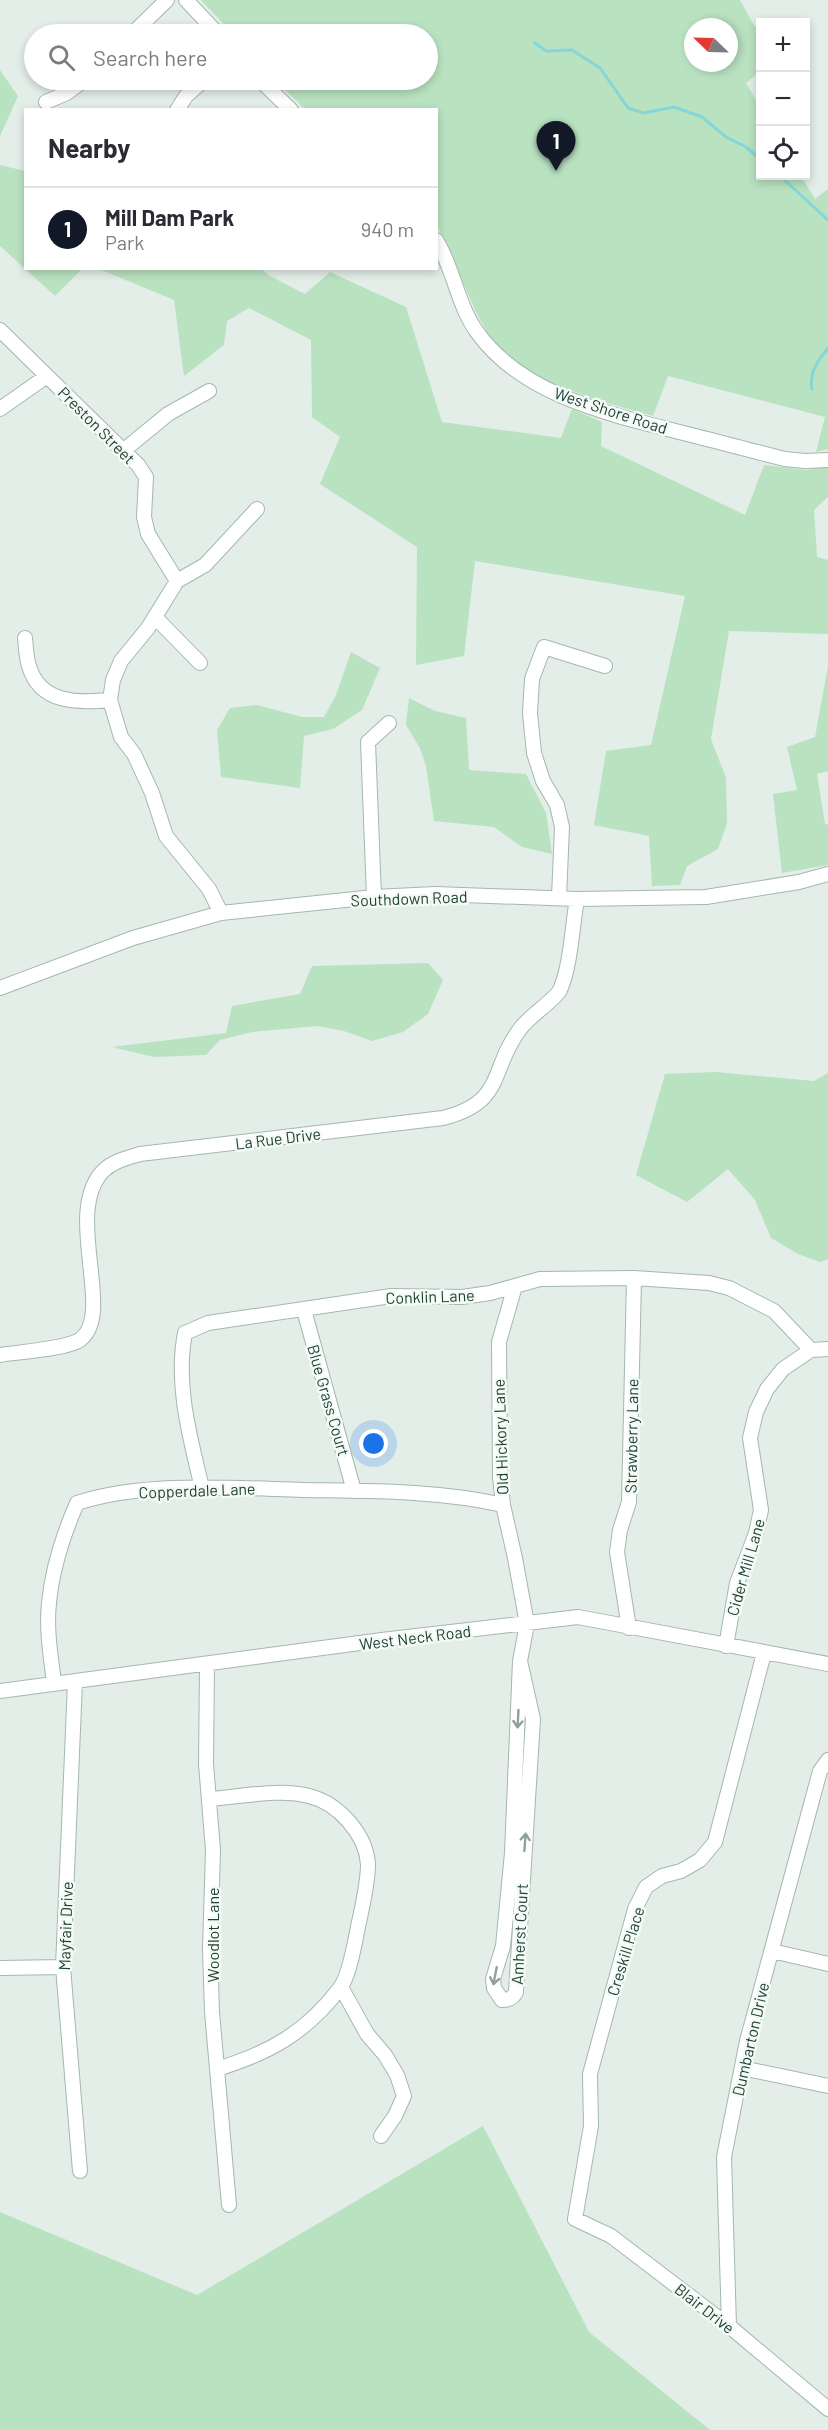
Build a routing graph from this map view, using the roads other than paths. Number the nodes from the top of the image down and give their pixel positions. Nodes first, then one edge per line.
1 (167, 0) edge
2 (186, 0) edge
3 (142, 24) edge
4 (209, 24) edge
5 (71, 90) edge
6 (193, 90) edge
7 (270, 90) edge
8 (46, 102) dead end
9 (178, 108) edge
10 (289, 108) edge
11 (438, 244) edge
12 (0, 330) edge
13 (47, 376) junction
14 (209, 391) dead end
15 (0, 409) edge
16 (123, 451) junction
17 (828, 460) edge
18 (256, 509) dead end
19 (177, 581) junction
20 (155, 617) junction
21 (25, 638) dead end
22 (200, 663) dead end
23 (605, 666) dead end
24 (110, 700) junction
25 (389, 723) dead end
26 (828, 874) edge
27 (374, 897) junction
28 (560, 897) junction
29 (576, 899) junction
30 (221, 913) junction
31 (0, 988) edge
32 (634, 1278) junction
33 (515, 1286) junction
34 (304, 1310) junction
35 (828, 1349) edge
36 (811, 1350) junction
37 (0, 1355) edge
38 (202, 1488) junction
39 (354, 1491) junction
40 (502, 1505) junction
41 (527, 1624) junction
42 (629, 1628) junction
43 (726, 1646) junction
44 (764, 1653) junction
45 (520, 1661) junction
46 (828, 1664) edge
47 (207, 1665) junction
48 (75, 1682) junction
49 (54, 1683) junction
50 (0, 1691) edge
51 (828, 1760) edge
52 (209, 1799) junction
53 (772, 1951) junction
54 (828, 1964) edge
55 (63, 1966) junction
56 (0, 1968) edge
57 (341, 1987) junction
58 (742, 2068) junction
59 (217, 2069) junction
60 (828, 2086) edge
61 (381, 2136) dead end
62 (80, 2171) dead end
63 (229, 2205) dead end
64 (575, 2219) joint
65 (729, 2326) junction
66 (828, 2409) edge

1 - 3 street
2 - 4 street
5 - 8 street
6 - 9 street
7 - 10 street
11 - 17 street, West Shore Road
12 - 13 street, Preston Street
13 - 15 street
13 - 16 street, Preston Street
14 - 16 street
16 - 19 street, Preston Street
18 - 19 street
19 - 20 street
20 - 22 street
20 - 24 street
21 - 24 street
23 - 28 street
24 - 30 street
25 - 27 street
26 - 29 street, Southdown Road
27 - 28 street, Southdown Road
27 - 30 street, Southdown Road
28 - 29 street, Southdown Road
29 - 37 street, La Rue Drive
30 - 31 street, Southdown Road
32 - 33 street, Conklin Lane
32 - 36 street, Conklin Lane
32 - 42 street, Strawberry Lane
33 - 34 street, Conklin Lane
33 - 40 street, Old Hickory Lane
34 - 38 street, Conklin Lane
34 - 39 street, Blue Grass Court
35 - 36 street
36 - 43 street, Cider Mill Lane
38 - 39 street, Copperdale Lane
38 - 49 street, Copperdale Lane
39 - 40 street, Copperdale Lane
40 - 41 street, Old Hickory Lane
41 - 42 street, West Neck Road
41 - 45 street, Amherst Court
41 - 47 street, West Neck Road
42 - 43 street, West Neck Road
43 - 44 street, West Neck Road
44 - 46 street, West Neck Road
44 - 64 street, Creskill Place
45 -> 45 street, Amherst Court
47 - 48 street, West Neck Road
47 - 52 street, Woodlot Lane
48 - 49 street, West Neck Road
48 - 55 street, Mayfair Drive
49 - 50 street, West Neck Road
51 - 53 street, Dumbarton Drive
52 - 57 street
52 - 59 street, Woodlot Lane
53 - 54 street
53 - 58 street, Dumbarton Drive
55 - 56 street
55 - 62 street, Mayfair Drive
57 - 59 street
57 - 61 street
58 - 60 street
58 - 65 street, Dumbarton Drive
59 - 63 street, Woodlot Lane
64 - 65 street, Blair Drive
65 - 66 street, Blair Drive

